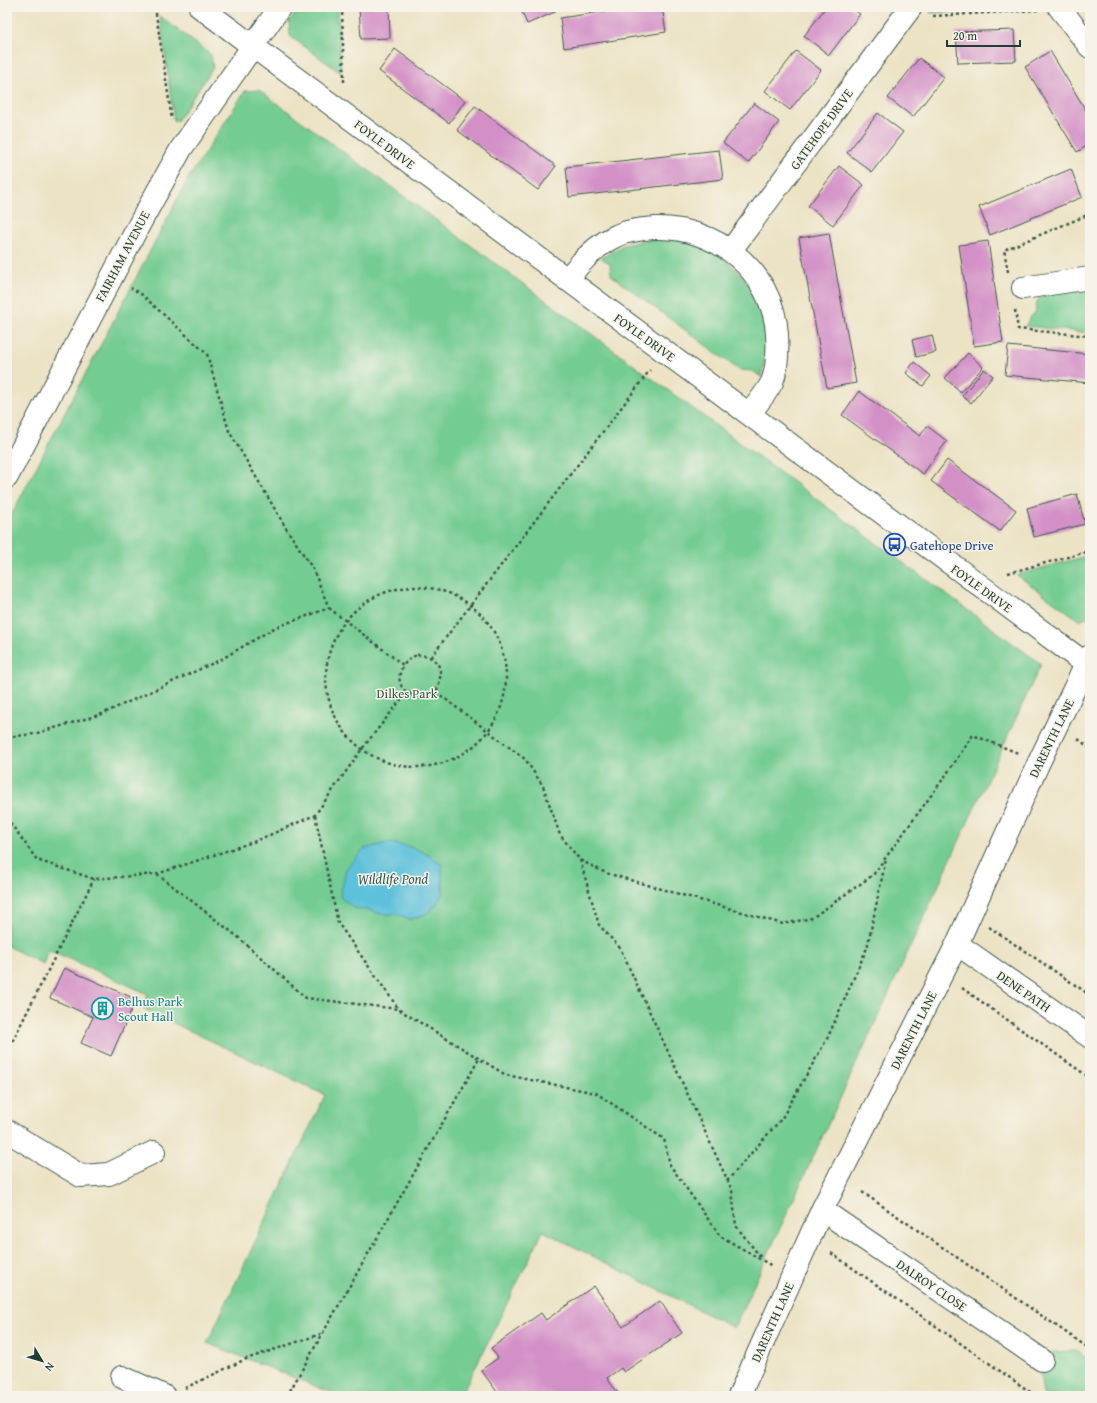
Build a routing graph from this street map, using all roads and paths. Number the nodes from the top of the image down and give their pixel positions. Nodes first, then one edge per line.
1 (155, 7) edge
2 (200, 7) edge
3 (280, 7) edge
4 (342, 7) edge
5 (911, 7) edge
6 (1052, 8) edge
7 (931, 16) dead end
8 (252, 45) junction
9 (1090, 47) edge
10 (344, 82) dead end
11 (173, 126) dead end
12 (731, 250) junction
13 (111, 278) junction
14 (1090, 278) edge
15 (567, 280) junction
16 (1023, 288) dead end
17 (665, 350) junction
18 (749, 414) junction
19 (7, 477) edge
20 (1090, 551) edge
21 (1008, 573) dead end
22 (471, 605) junction
23 (329, 608) junction
24 (346, 621) junction
25 (430, 657) junction
26 (1089, 662) edge
27 (402, 665) junction
28 (407, 692) junction
29 (436, 692) junction
30 (489, 731) junction
31 (7, 737) edge
32 (1078, 739) dead end
33 (1090, 748) edge
34 (362, 749) junction
35 (1039, 762) junction
36 (315, 815) junction
37 (7, 818) edge
38 (886, 857) junction
39 (580, 860) junction
40 (157, 874) junction
41 (94, 879) junction
42 (988, 926) dead end
43 (957, 944) junction
44 (962, 988) dead end
45 (1090, 995) edge
46 (398, 1009) junction
47 (1090, 1037) edge
48 (7, 1052) edge
49 (479, 1059) junction
50 (1090, 1078) edge
51 (7, 1131) edge
52 (154, 1152) dead end
53 (727, 1181) junction
54 (862, 1192) dead end
55 (822, 1210) junction
56 (831, 1254) dead end
57 (763, 1261) junction
58 (776, 1268) dead end
59 (322, 1334) junction
60 (1090, 1349) edge
61 (1042, 1360) dead end
62 (122, 1377) dead end
63 (162, 1393) edge
64 (287, 1396) edge
65 (739, 1396) edge
66 (1036, 1396) edge

1 - 11 path
2 - 8 street, FOYLE DRIVE
3 - 8 street, FAIRHAM AVENUE
4 - 10 path
5 - 12 street, GATEHOPE DRIVE
6 - 7 path
6 - 9 street
8 - 13 street, FAIRHAM AVENUE
8 - 15 street, FOYLE DRIVE
12 - 15 street
12 - 18 street
13 - 19 street, FAIRHAM AVENUE
13 - 23 path
14 - 16 street
15 - 17 street, FOYLE DRIVE
17 - 18 street, FOYLE DRIVE
17 - 22 path
18 - 26 street, FOYLE DRIVE
20 - 21 path
22 - 24 path
22 - 25 path
22 - 30 path
23 - 24 path
23 - 31 path
24 - 27 path
24 - 34 path
25 - 27 path
25 - 29 path
26 - 35 street, DARENTH LANE
27 - 28 path
28 - 29 path
28 - 34 path
29 - 30 path
30 - 34 path
30 - 39 path
32 - 33 path
34 - 36 path
35 - 38 path
35 - 43 street, DARENTH LANE
36 - 40 path
36 - 46 path
37 - 41 path
38 - 39 path
38 - 53 path
39 - 53 path
40 - 41 path
40 - 46 path
41 - 48 path
42 - 45 path
43 - 47 street, DENE PATH
43 - 55 street, DARENTH LANE
44 - 50 path
46 - 49 path
49 - 57 path
49 - 59 path
51 - 52 street
53 - 57 path
54 - 60 path
55 - 61 street, DALROY CLOSE
55 - 65 street, DARENTH LANE
56 - 66 path
57 - 58 path
59 - 63 path
59 - 64 path
62 - 63 street

